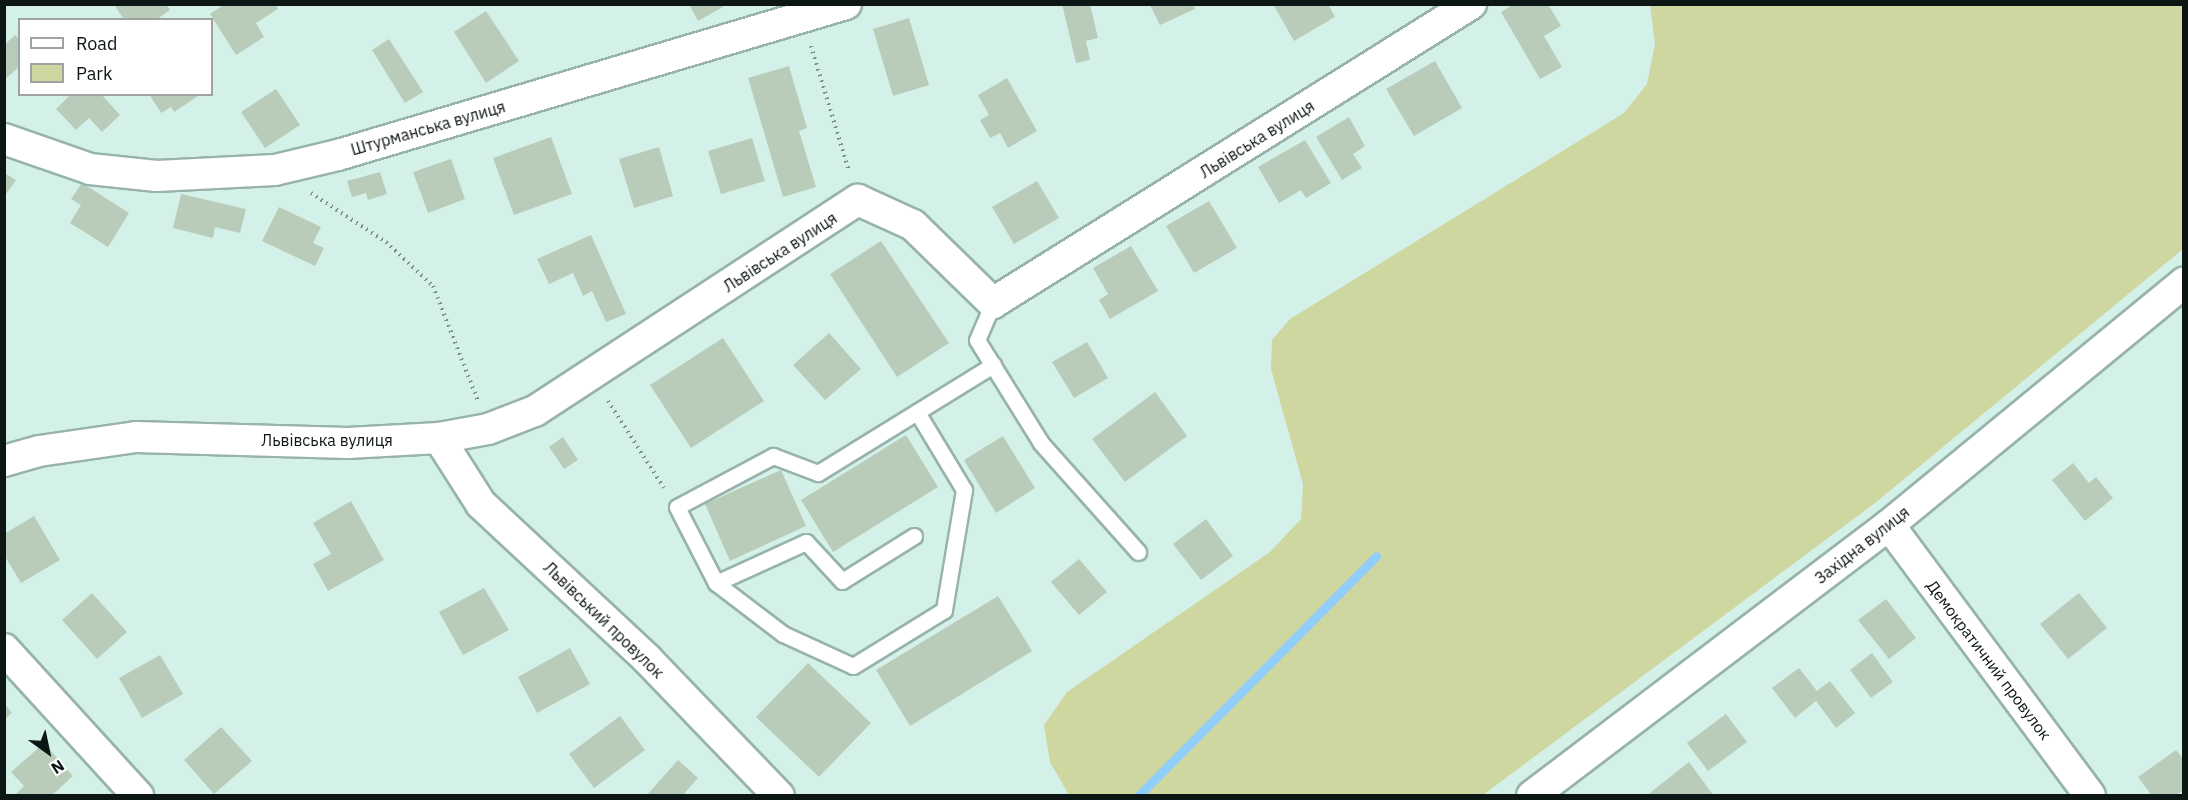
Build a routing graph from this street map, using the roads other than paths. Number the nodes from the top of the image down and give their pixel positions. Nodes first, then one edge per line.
1 (846, 4) edge
2 (1471, 4) edge
3 (4, 139) edge
4 (2184, 283) edge
5 (993, 303) junction
6 (993, 364) junction
7 (917, 412) junction
8 (438, 438) junction
9 (4, 461) edge
10 (1889, 525) junction
11 (914, 536) dead end
12 (1138, 552) dead end
13 (716, 583) junction
14 (4, 649) edge
15 (138, 795) edge
16 (779, 795) edge
17 (1532, 795) edge
18 (2090, 795) edge

1 - 3 street, Штурманська вулиця
2 - 5 street, Львівська вулиця
4 - 10 street, Західна вулиця
5 - 6 lane
5 - 8 street, Львівська вулиця
6 - 7 lane
6 - 12 lane
7 - 13 lane
7 - 13 lane
8 - 9 street, Львівська вулиця
8 - 16 street, Львівський провулок
10 - 17 street, Західна вулиця
10 - 18 street, Демократичний провулок
11 - 13 lane
14 - 15 street

